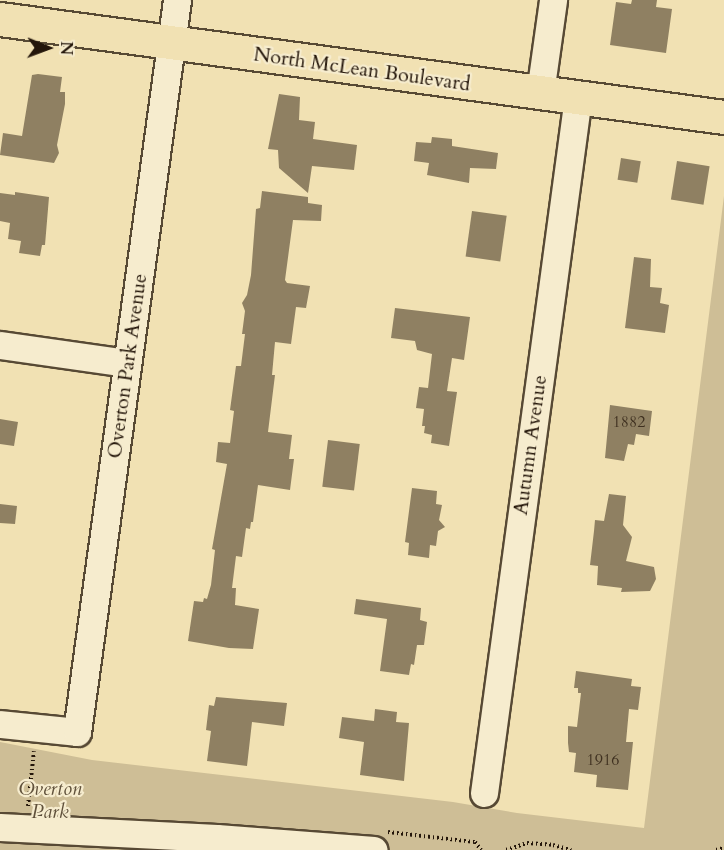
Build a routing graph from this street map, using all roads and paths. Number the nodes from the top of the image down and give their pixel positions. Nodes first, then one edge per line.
1 (177, 0) edge
2 (553, 0) edge
3 (0, 19) edge
4 (171, 43) junction
5 (540, 93) junction
6 (578, 97) junction
7 (724, 117) edge
8 (0, 345) edge
9 (127, 363) junction
10 (0, 724) edge
11 (36, 729) junction
12 (484, 793) dead end
13 (26, 816) dead end
14 (0, 827) edge
15 (219, 844) edge
16 (290, 846) edge
17 (724, 848) edge
18 (374, 850) edge
19 (506, 850) edge
20 (571, 850) edge
21 (716, 850) edge

1 - 4 street, Overton Park Avenue
2 - 5 street
3 - 4 main road, North McLean Boulevard
4 - 5 main road, North McLean Boulevard
4 - 9 street, Overton Park Avenue
5 - 6 main road, North McLean Boulevard
6 - 7 main road, North McLean Boulevard
6 - 12 street, Autumn Avenue
8 - 9 street
9 - 11 street, Overton Park Avenue
10 - 11 street
11 - 13 path
14 - 15 street
15 - 16 street
16 - 18 street
17 - 21 path
19 - 20 path

